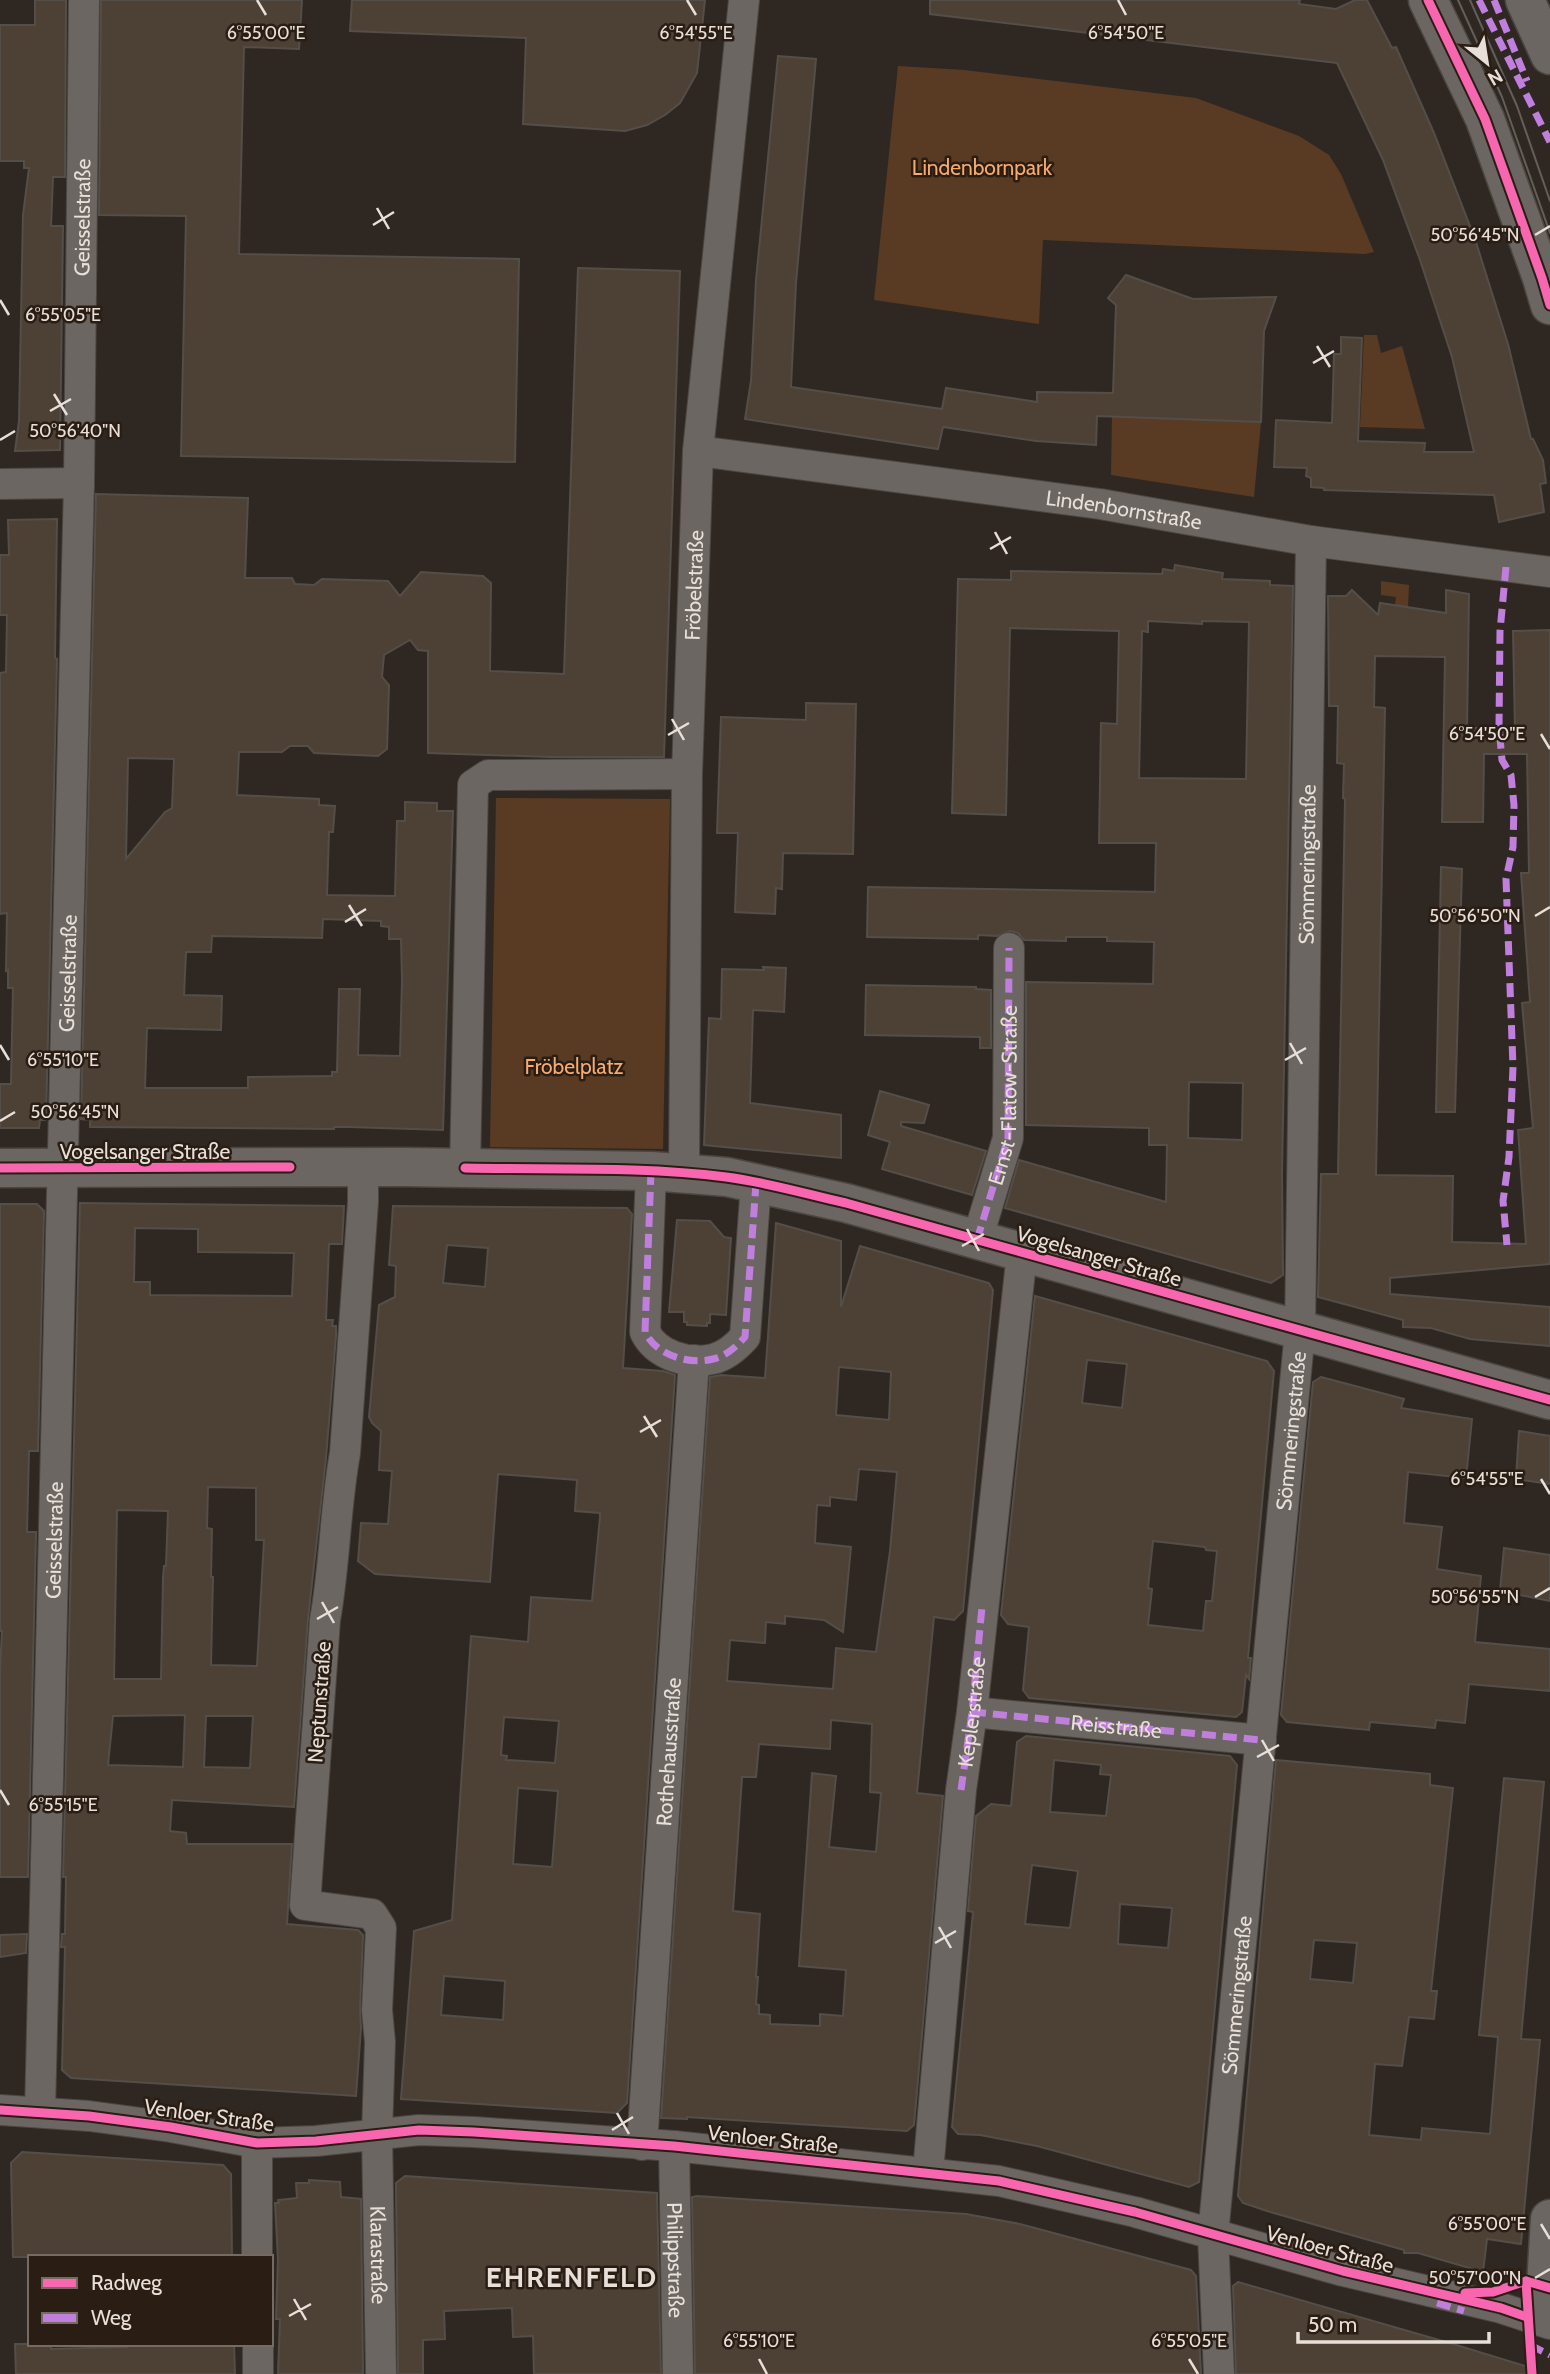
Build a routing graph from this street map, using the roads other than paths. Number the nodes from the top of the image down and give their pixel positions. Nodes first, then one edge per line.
1 (85, 0) edge
2 (744, 0) edge
3 (1429, 0) edge
4 (1525, 0) edge
5 (1550, 55) edge
6 (1550, 305) edge
7 (698, 452) junction
8 (79, 483) junction
9 (0, 484) edge
10 (1311, 541) junction
11 (1550, 572) edge
12 (687, 774) junction
13 (1009, 948) dead end
14 (363, 1167) junction
15 (0, 1168) edge
16 (465, 1168) junction
17 (62, 1169) junction
18 (667, 1172) junction
19 (756, 1182) junction
20 (978, 1240) junction
21 (1022, 1253) junction
22 (1300, 1331) junction
23 (694, 1360) junction
24 (1550, 1400) edge
25 (972, 1712) junction
26 (1261, 1740) junction
27 (0, 2110) edge
28 (40, 2112) junction
29 (377, 2133) junction
30 (257, 2143) junction
31 (642, 2145) junction
32 (674, 2146) junction
33 (928, 2172) junction
34 (1550, 2219) edge
35 (1213, 2235) junction
36 (257, 2255) edge
37 (1550, 2309) edge
38 (1550, 2324) edge
39 (258, 2346) edge
40 (258, 2374) edge
41 (381, 2374) edge
42 (678, 2374) edge
43 (1219, 2374) edge

1 - 8 street, Geisselstraße
2 - 7 street, Fröbelstraße
3 - 6 street
4 - 5 street
7 - 10 street, Lindenbornstraße
7 - 12 street, Fröbelstraße
8 - 9 street
8 - 17 street, Geisselstraße
10 - 11 street, Lindenbornstraße
10 - 22 street, Sömmeringstraße
12 - 16 street
12 - 18 street, Fröbelstraße
13 - 20 street, Ernst-Flatow-Straße
14 - 16 street, Vogelsanger Straße
14 - 17 street, Vogelsanger Straße
14 - 29 street, Neptunstraße
15 - 17 street, Vogelsanger Straße
16 - 18 street, Vogelsanger Straße
17 - 28 street, Geisselstraße
18 - 19 street, Vogelsanger Straße
18 - 23 street
19 - 20 street, Vogelsanger Straße
19 - 23 street
20 - 21 street, Vogelsanger Straße
21 - 22 street, Vogelsanger Straße
21 - 25 street, Keplerstraße
22 - 24 street, Vogelsanger Straße
22 - 26 street, Sömmeringstraße
23 - 31 street, Rothehausstraße
25 - 26 street, Reisstraße
25 - 33 street, Keplerstraße
26 - 35 street, Sömmeringstraße
27 - 28 street, Venloer Straße
28 - 30 street, Venloer Straße
29 - 30 street, Venloer Straße
29 - 31 street, Venloer Straße
29 - 41 street, Klarastraße
30 - 36 street
31 - 32 street, Venloer Straße
32 - 33 street, Venloer Straße
32 - 42 street, Philippstraße
33 - 35 street, Venloer Straße
34 - 37 street
35 - 38 street, Venloer Straße
35 - 43 street, Sömmeringstraße
39 - 40 street

